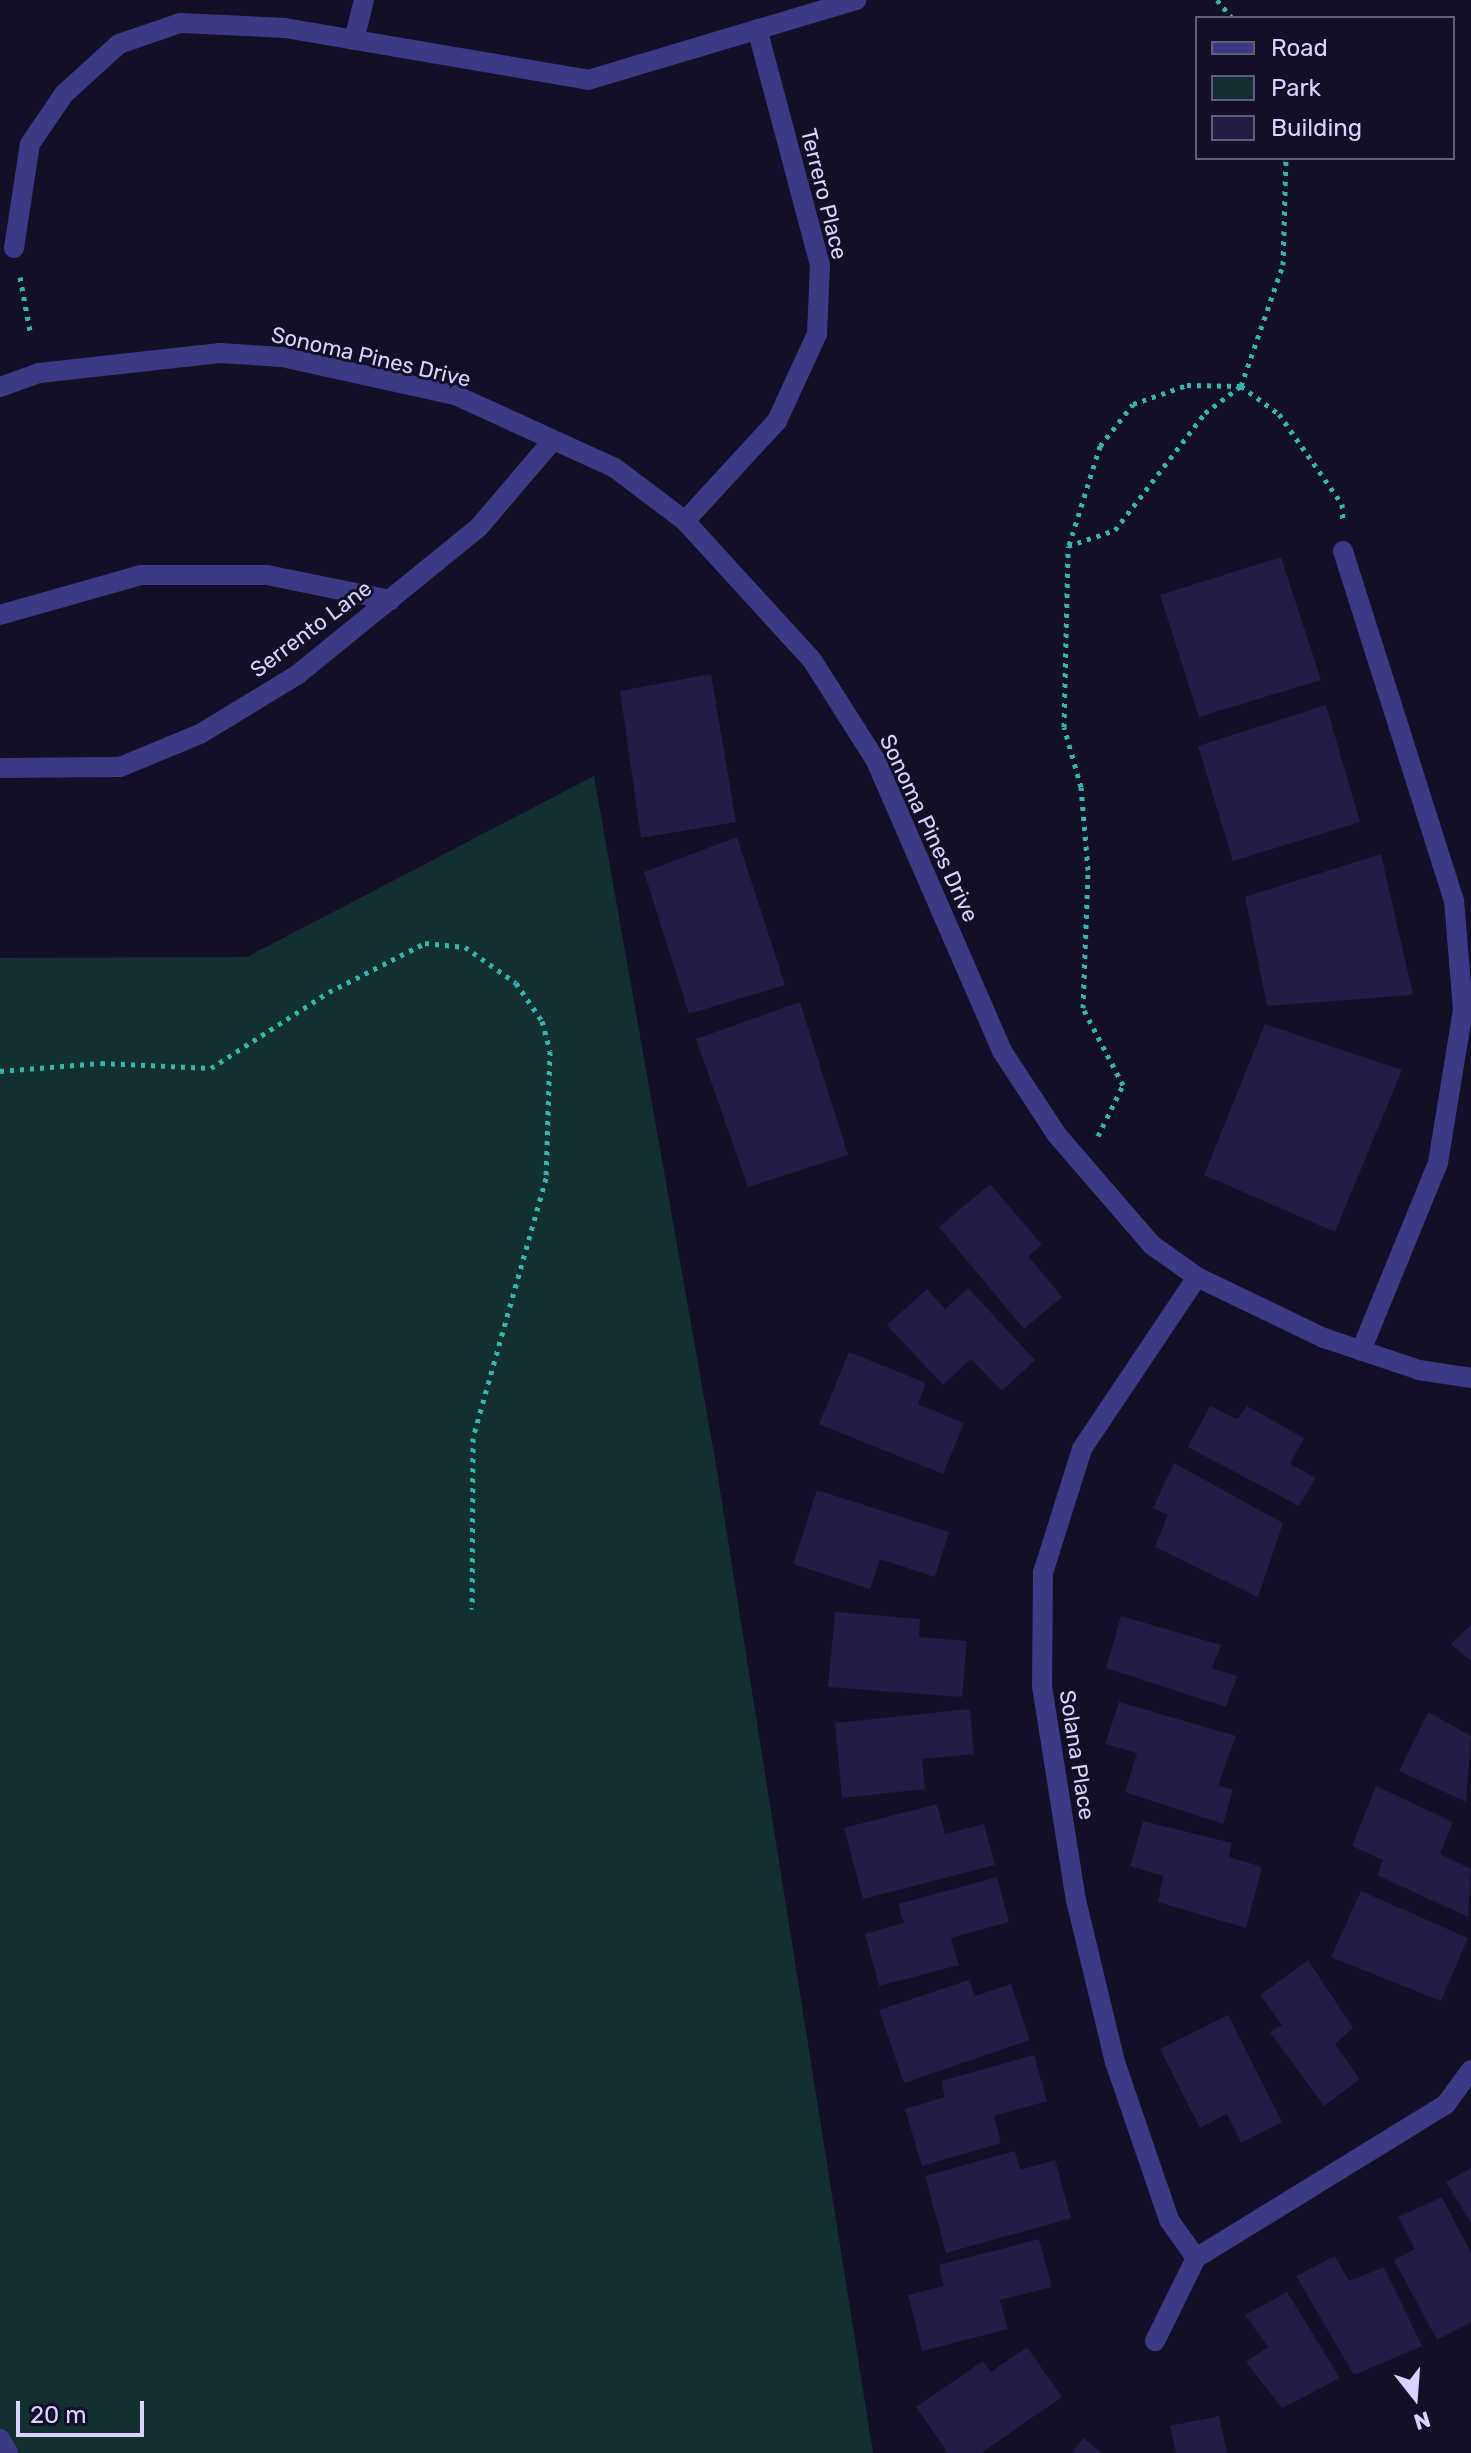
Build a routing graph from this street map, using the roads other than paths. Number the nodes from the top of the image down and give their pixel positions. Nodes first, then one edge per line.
1 (364, 0) edge
2 (856, 0) edge
3 (757, 29) junction
4 (354, 40) junction
5 (14, 248) road end
6 (0, 387) edge
7 (553, 440) junction
8 (685, 521) junction
9 (1343, 551) road end
10 (390, 600) junction
11 (0, 615) edge
12 (0, 768) edge
13 (1197, 1277) junction
14 (1361, 1351) junction
15 (1471, 1378) edge
16 (1471, 2070) edge
17 (1196, 2258) junction
18 (1155, 2341) dead end
19 (0, 2439) edge
20 (8, 2453) edge

1 - 4 street
2 - 3 street
3 - 4 street
3 - 8 street, Terrero Place
4 - 5 street
6 - 7 street, Sonoma Pines Drive
7 - 8 street, Sonoma Pines Drive
7 - 10 street, Serrento Lane
8 - 13 street, Sonoma Pines Drive
9 - 14 street
10 - 11 street
10 - 12 street, Serrento Lane
13 - 14 street, Sonoma Pines Drive
13 - 17 street, Solana Place
14 - 15 street, Sonoma Pines Drive
16 - 17 street
17 - 18 street
19 - 20 street

